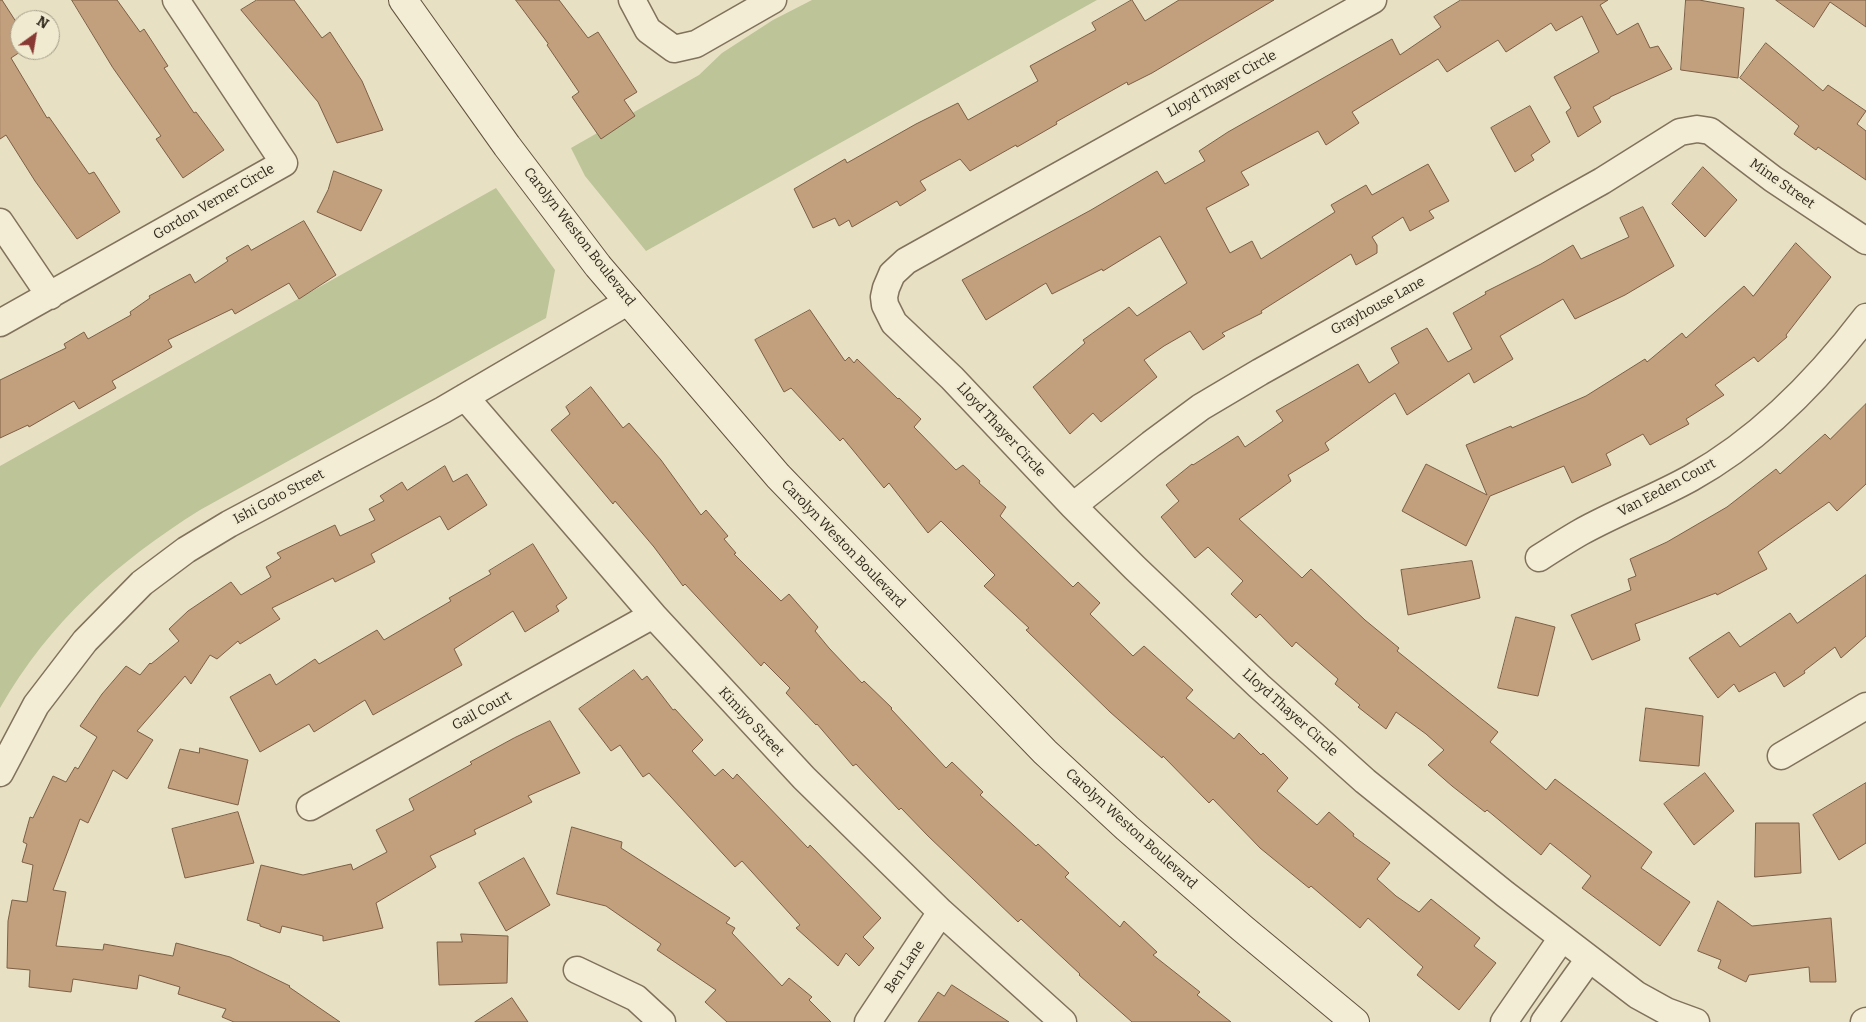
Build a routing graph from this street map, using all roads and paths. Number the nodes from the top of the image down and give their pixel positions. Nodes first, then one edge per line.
1 (176, 0) edge
2 (403, 0) edge
3 (632, 0) edge
4 (773, 0) edge
5 (1373, 0) edge
6 (1697, 129) joint
7 (0, 222) edge
8 (1866, 241) edge
9 (50, 296) junction
10 (629, 301) junction
11 (1866, 316) edge
12 (0, 323) edge
13 (465, 397) junction
14 (1073, 506) junction
15 (1539, 558) dead end
16 (653, 615) junction
17 (1866, 706) edge
18 (1781, 756) dead end
19 (0, 773) edge
20 (310, 808) dead end
21 (941, 912) junction
22 (1562, 938) junction
23 (1589, 959) junction
24 (577, 970) dead end
25 (662, 1022) edge
26 (868, 1022) edge
27 (1063, 1022) edge
28 (1355, 1022) edge
29 (1504, 1022) edge
30 (1544, 1022) edge
31 (1696, 1022) edge

1 - 9 street, Gordon Verner Circle
2 - 10 street, Carolyn Weston Boulevard
3 - 4 street
5 - 14 street, Lloyd Thayer Circle
6 - 8 street, Mine Street
6 - 14 street, Grayhouse Lane
7 - 9 street
9 - 12 street, Gordon Verner Circle
10 - 13 street, Ishi Goto Street
10 - 28 street, Carolyn Weston Boulevard
11 - 15 street, Van Eeden Court
13 - 16 street, Kimiyo Street
13 - 19 street, Ishi Goto Street
14 - 22 street, Lloyd Thayer Circle
16 - 20 street, Gail Court
16 - 21 street, Kimiyo Street
17 - 18 street
21 - 26 street, Ben Lane
21 - 27 street, Kimiyo Street
22 - 23 street, Lloyd Thayer Circle
22 - 29 street
23 - 30 street
23 - 31 street, Lloyd Thayer Circle
24 - 25 street

